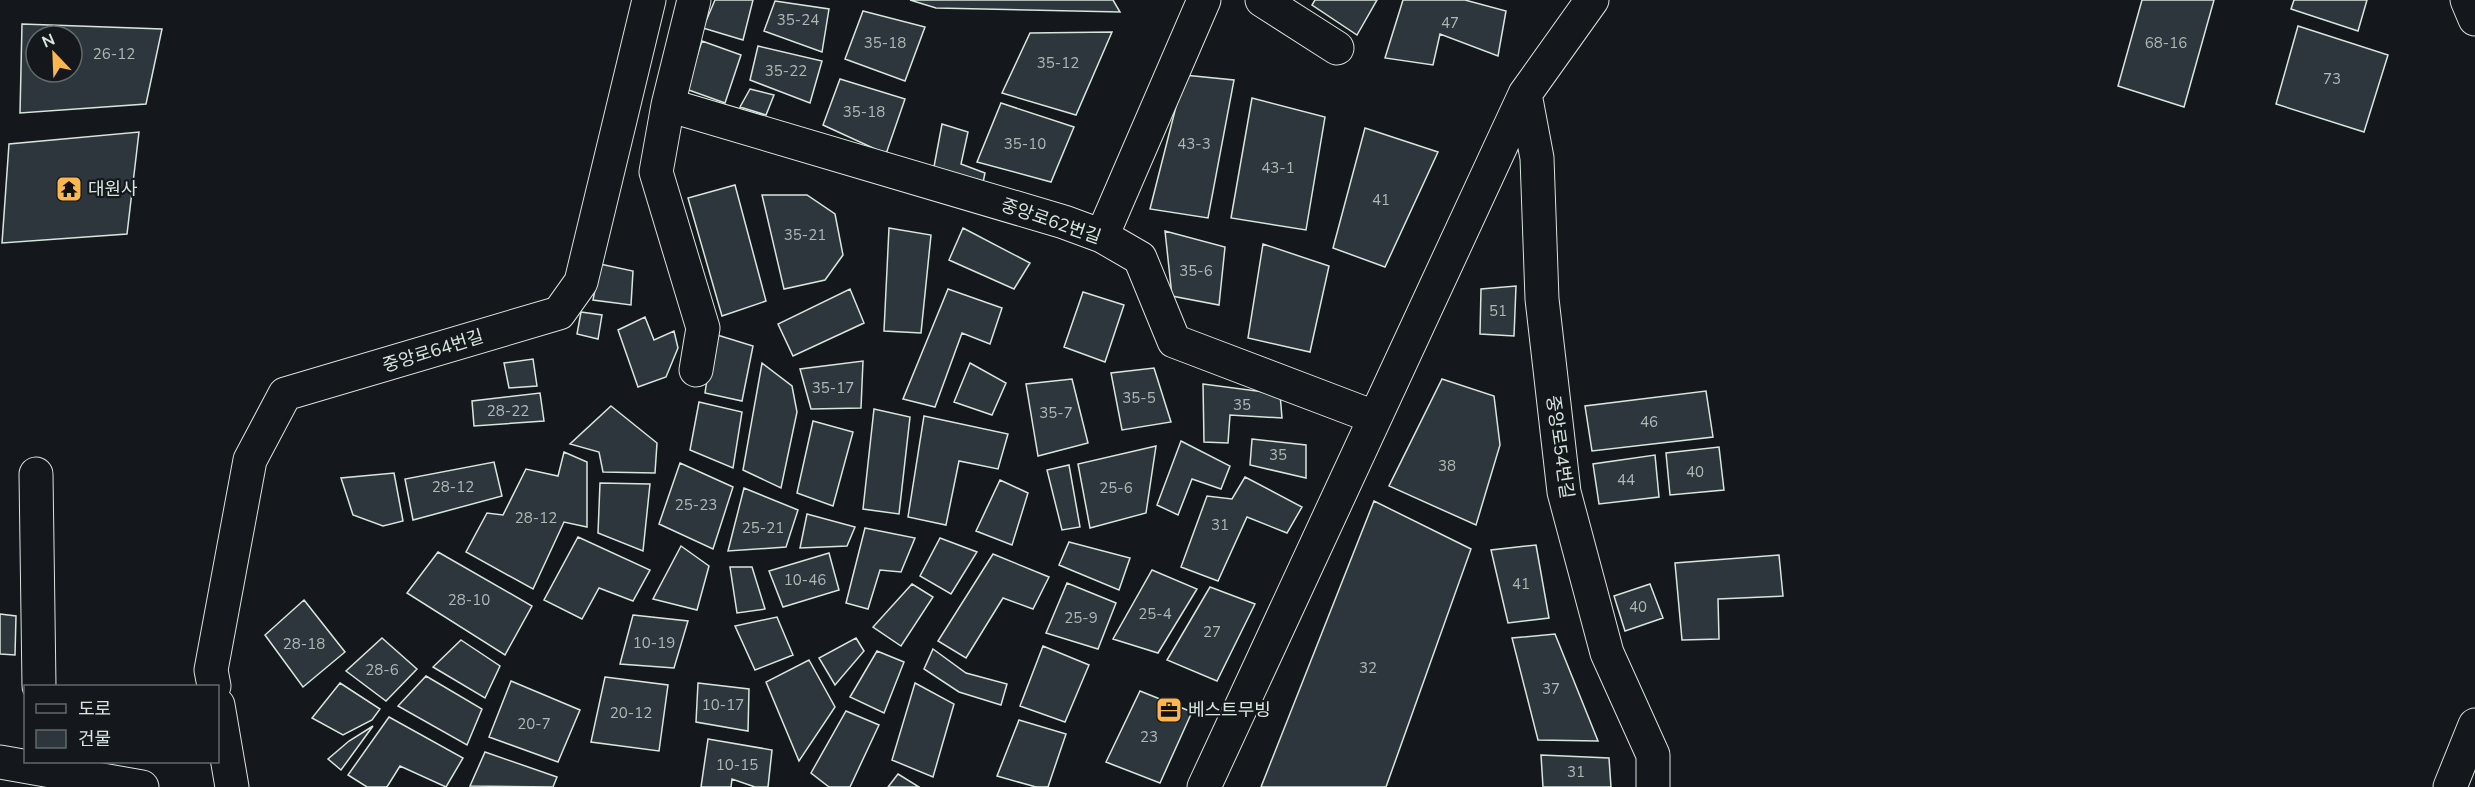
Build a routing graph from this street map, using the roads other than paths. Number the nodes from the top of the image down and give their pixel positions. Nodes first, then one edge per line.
1 (649, 0) edge
2 (694, 0) edge
3 (1204, 0) edge
4 (1262, 0) edge
5 (1592, 0) edge
6 (2467, 0) edge
7 (2475, 19) edge
8 (1337, 48) dead end
9 (1525, 94) junction
10 (668, 105) junction
11 (1102, 236) junction
12 (696, 370) dead end
13 (1374, 417) junction
14 (36, 474) dead end
15 (39, 685) edge
16 (214, 685) edge
17 (219, 711) edge
18 (2475, 725) edge
19 (0, 762) edge
20 (41, 765) edge
21 (142, 787) edge
22 (232, 787) edge
23 (1204, 787) edge
24 (1653, 787) edge
25 (2450, 787) edge

1 - 16 street, 중앙로64번길
2 - 10 street
3 - 11 street
4 - 8 street
5 - 9 street
6 - 7 street
9 - 13 street
9 - 24 street, 중앙로54번길
10 - 11 street, 중앙로62번길
10 - 12 street
11 - 13 street, 중앙로62번길
13 - 23 street
14 - 15 street
17 - 22 street
18 - 25 street
19 - 20 street
20 - 21 street

